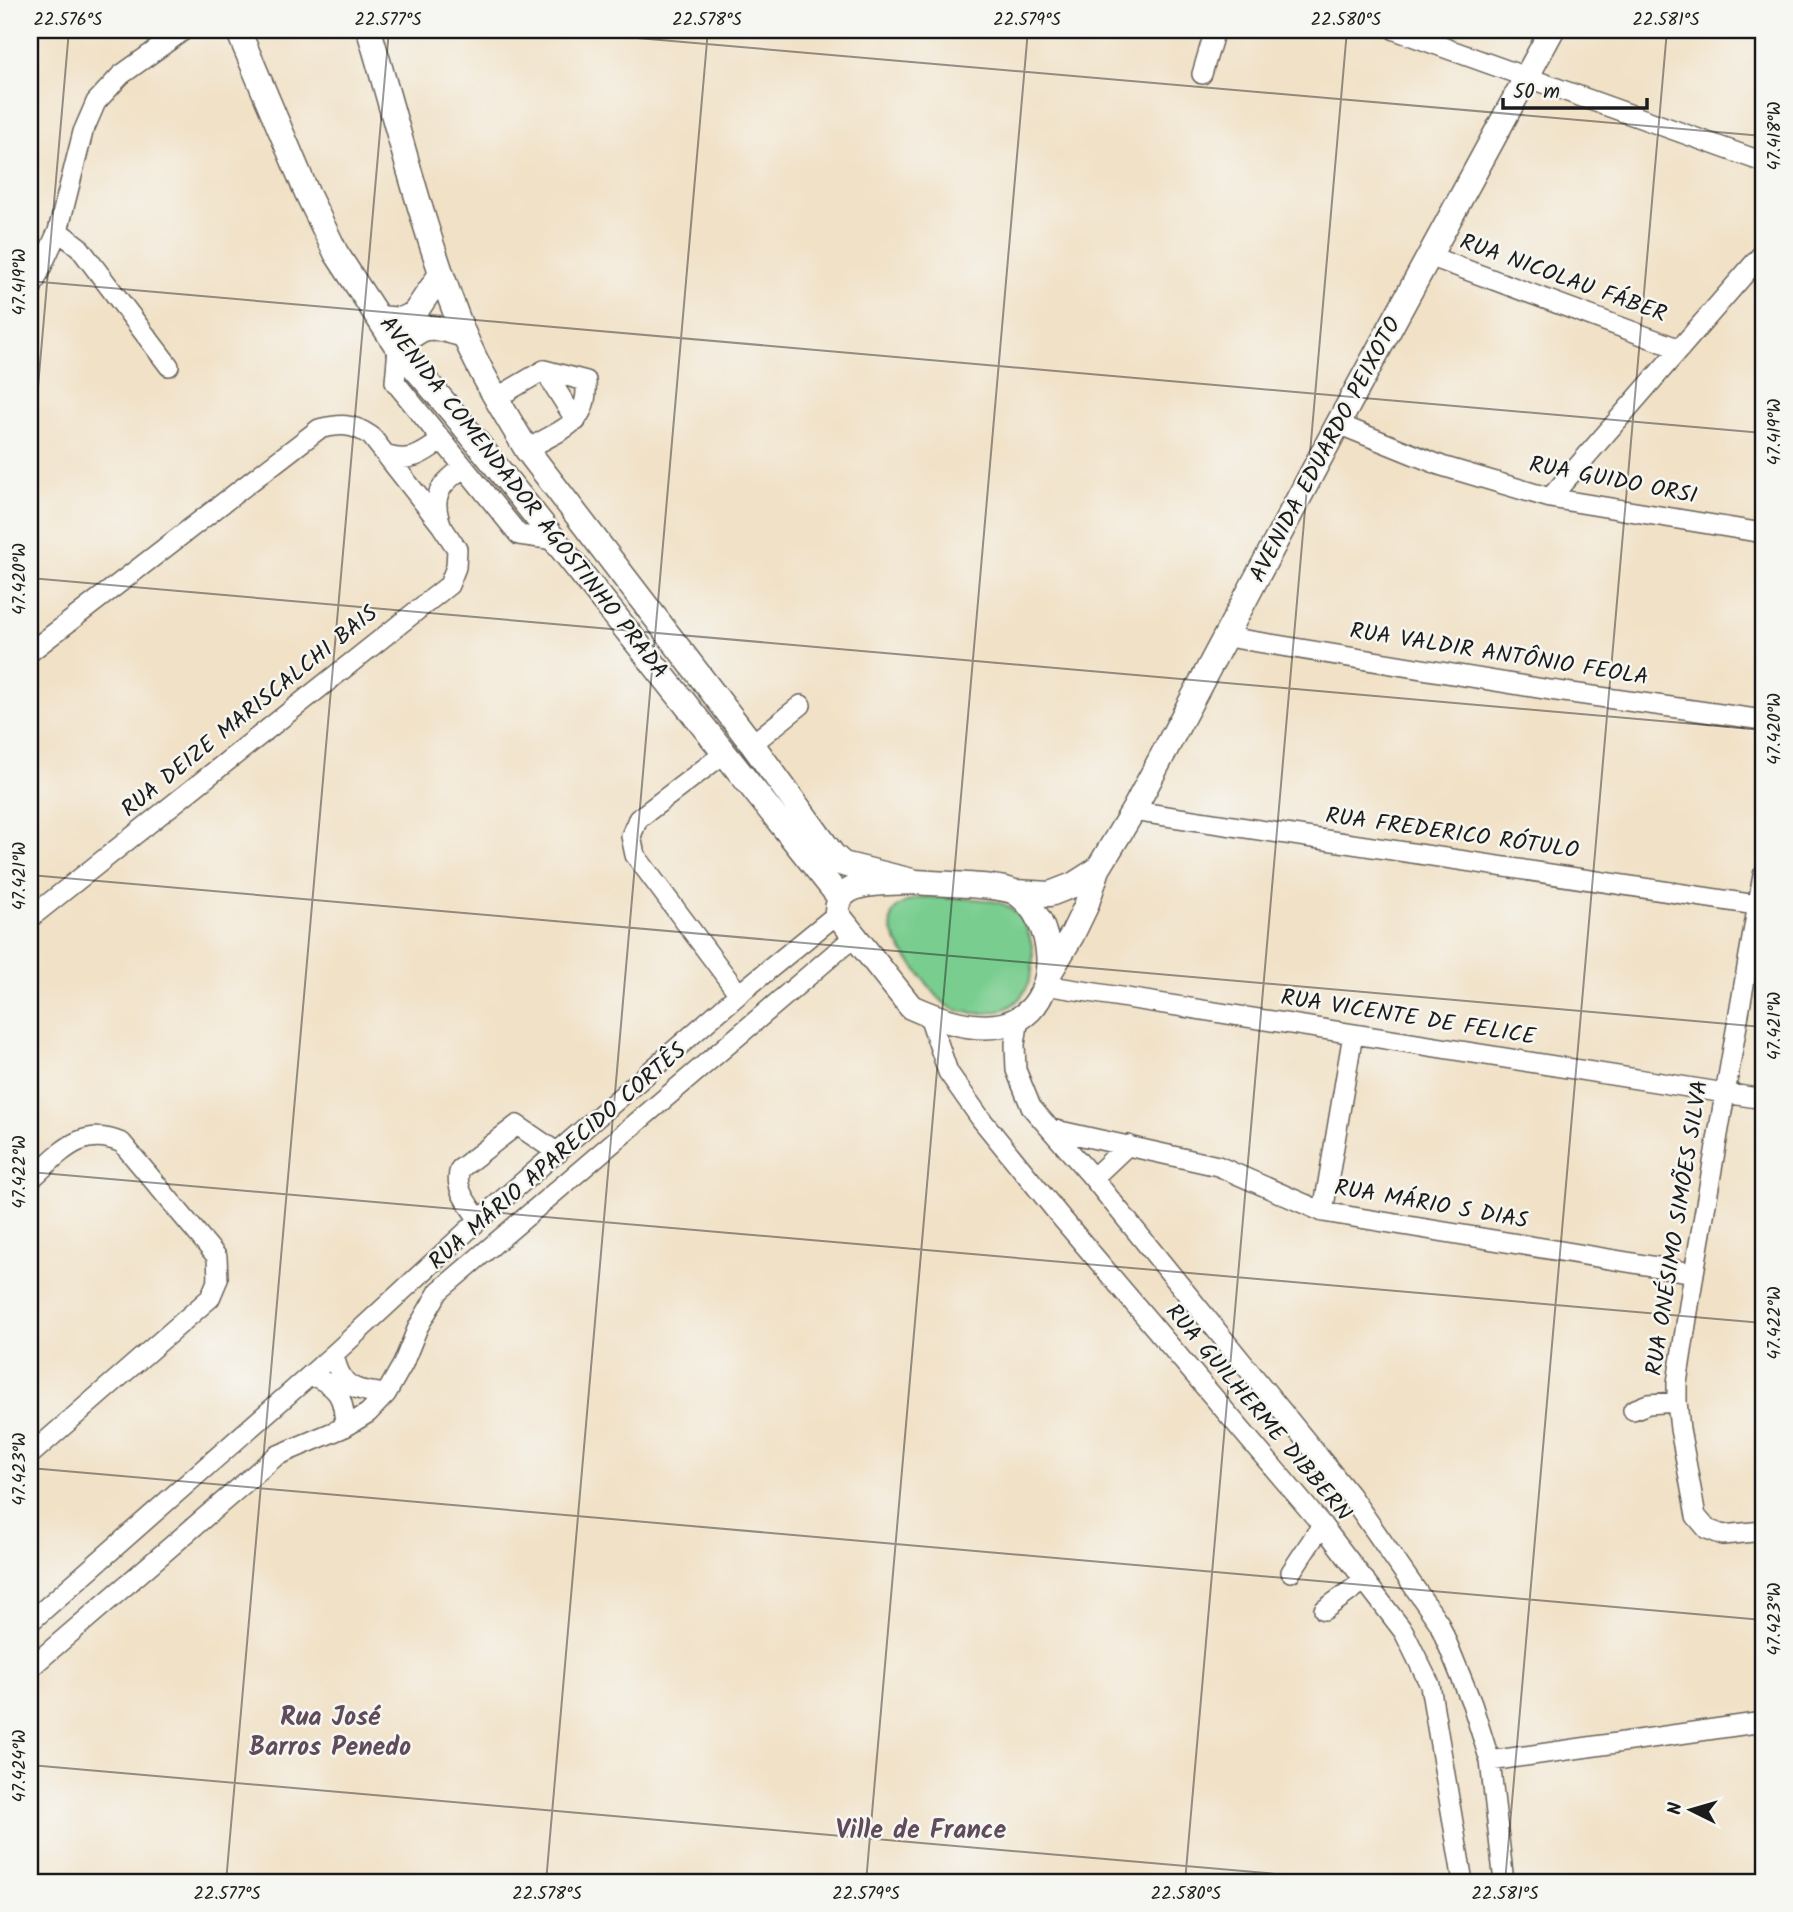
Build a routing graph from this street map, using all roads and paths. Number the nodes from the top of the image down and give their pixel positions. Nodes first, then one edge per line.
1 (184, 30) edge
2 (237, 30) edge
3 (369, 30) edge
4 (1215, 30) edge
5 (1395, 30) edge
6 (1552, 30) edge
7 (1202, 74) dead end
8 (1527, 75) junction
9 (1763, 162) edge
10 (58, 231) junction
11 (1763, 253) edge
12 (1429, 256) junction
13 (441, 274) junction
14 (30, 292) edge
15 (379, 318) junction
16 (464, 335) junction
17 (398, 348) junction
18 (1680, 349) junction
19 (169, 366) dead end
20 (544, 370) junction
21 (500, 395) junction
22 (576, 421) junction
23 (1338, 424) junction
24 (442, 440) junction
25 (531, 447) junction
26 (388, 456) junction
27 (464, 467) junction
28 (1550, 498) junction
29 (441, 526) junction
30 (1763, 533) edge
31 (555, 540) junction
32 (1227, 637) junction
33 (30, 652) edge
34 (801, 705) dead end
35 (1763, 720) edge
36 (752, 744) junction
37 (726, 752) junction
38 (1133, 811) junction
39 (1098, 869) junction
40 (1763, 875) edge
41 (916, 882) junction
42 (1015, 892) junction
43 (1761, 905) edge
44 (838, 906) junction
45 (30, 918) edge
46 (854, 937) junction
47 (1046, 981) junction
48 (739, 994) junction
49 (929, 1016) junction
50 (1020, 1018) junction
51 (1353, 1034) junction
52 (1725, 1093) junction
53 (1763, 1099) edge
54 (1051, 1129) junction
55 (1128, 1145) junction
56 (558, 1153) junction
57 (1093, 1178) junction
58 (30, 1180) edge
59 (1323, 1212) junction
60 (479, 1220) junction
61 (1694, 1273) junction
62 (334, 1354) junction
63 (310, 1375) junction
64 (386, 1394) junction
65 (1677, 1402) junction
66 (1633, 1410) dead end
67 (345, 1427) junction
68 (30, 1455) edge
69 (1322, 1525) junction
70 (1763, 1531) edge
71 (1292, 1572) dead end
72 (1365, 1580) junction
73 (1324, 1610) dead end
74 (30, 1622) edge
75 (30, 1668) edge
76 (1763, 1722) edge
77 (1490, 1761) junction
78 (1463, 1882) edge
79 (1504, 1882) edge

1 - 10 street
2 - 15 main road, AVENIDA COMENDADOR AGOSTINHO PRADA
3 - 13 main road, AVENIDA COMENDADOR AGOSTINHO PRADA
4 - 7 street
5 - 8 street
6 - 8 main road, AVENIDA EDUARDO PEIXOTO
8 - 9 street
8 - 12 main road, AVENIDA EDUARDO PEIXOTO
10 - 14 street
10 - 19 street
11 - 18 street
12 - 18 street, RUA NICOLAU FÁBER
12 - 23 main road, AVENIDA EDUARDO PEIXOTO
13 - 15 main road
13 - 16 main road, AVENIDA COMENDADOR AGOSTINHO PRADA
15 - 17 main road, AVENIDA COMENDADOR AGOSTINHO PRADA
16 - 17 main road
16 - 21 main road, AVENIDA COMENDADOR AGOSTINHO PRADA
17 - 24 street
17 - 31 main road, AVENIDA COMENDADOR AGOSTINHO PRADA
18 - 28 street
20 - 21 street
20 - 22 street
20 - 22 street
21 - 25 main road, AVENIDA COMENDADOR AGOSTINHO PRADA
22 - 25 street
23 - 28 street, RUA GUIDO ORSI
23 - 32 main road, AVENIDA EDUARDO PEIXOTO
24 - 26 street
24 - 27 street
25 - 36 main road, AVENIDA COMENDADOR AGOSTINHO PRADA
26 - 29 street, RUA DEIZE MARISCALCHI BAIS
26 - 33 street, RUA DEIZE MARISCALCHI BAIS
27 - 29 street, RUA DEIZE MARISCALCHI BAIS
27 - 31 street
28 - 30 street, RUA GUIDO ORSI
29 - 45 street, RUA DEIZE MARISCALCHI BAIS
31 - 37 main road, AVENIDA COMENDADOR AGOSTINHO PRADA
32 - 35 street, RUA VALDIR ANTÔNIO FEOLA
32 - 38 main road, AVENIDA EDUARDO PEIXOTO
34 - 36 street
36 - 41 main road, AVENIDA COMENDADOR AGOSTINHO PRADA
37 - 44 main road, AVENIDA COMENDADOR AGOSTINHO PRADA
37 - 48 street
38 - 39 main road, AVENIDA EDUARDO PEIXOTO
38 - 43 street, RUA FREDERICO RÓTULO
39 - 42 main road, AVENIDA EDUARDO PEIXOTO
39 - 47 main road, AVENIDA EDUARDO PEIXOTO
40 - 43 street, RUA ONÉSIMO SIMÕES SILVA
41 - 42 main road, AVENIDA EDUARDO PEIXOTO
41 - 44 main road
42 - 47 main road
43 - 52 street, RUA ONÉSIMO SIMÕES SILVA
44 - 46 main road, AVENIDA COMENDADOR AGOSTINHO PRADA
44 - 48 street, RUA MÁRIO APARECIDO CORTÊS
46 - 49 main road, AVENIDA COMENDADOR AGOSTINHO PRADA
46 - 64 street, RUA MÁRIO APARECIDO CORTÊS
47 - 50 main road, AVENIDA EDUARDO PEIXOTO
47 - 51 street, RUA VICENTE DE FELICE
48 - 56 street, RUA MÁRIO APARECIDO CORTÊS
49 - 50 main road
49 - 69 street, RUA GUILHERME DIBBERN
50 - 54 street, RUA GUILHERME DIBBERN
51 - 52 street, RUA VICENTE DE FELICE
51 - 59 street
52 - 53 street, RUA VICENTE DE FELICE
52 - 61 street, RUA ONÉSIMO SIMÕES SILVA
54 - 55 street, RUA MÁRIO S DIAS
54 - 57 street, RUA GUILHERME DIBBERN
55 - 57 street
55 - 59 street, RUA MÁRIO S DIAS
56 - 60 street, RUA MÁRIO APARECIDO CORTÊS
56 - 60 street
57 - 77 street, RUA GUILHERME DIBBERN
58 - 68 street
59 - 61 street, RUA MÁRIO S DIAS
60 - 62 street, RUA MÁRIO APARECIDO CORTÊS
61 - 65 street, RUA ONÉSIMO SIMÕES SILVA
62 - 63 street, RUA MÁRIO APARECIDO CORTÊS
62 - 64 street
63 - 67 street
63 - 74 street, RUA MÁRIO APARECIDO CORTÊS
64 - 67 street, RUA MÁRIO APARECIDO CORTÊS
65 - 66 street
65 - 70 street, RUA ONÉSIMO SIMÕES SILVA
67 - 75 street, RUA MÁRIO APARECIDO CORTÊS
69 - 71 street
69 - 72 street, RUA GUILHERME DIBBERN
72 - 73 street
72 - 78 street, RUA GUILHERME DIBBERN
76 - 77 street
77 - 79 street, RUA GUILHERME DIBBERN

